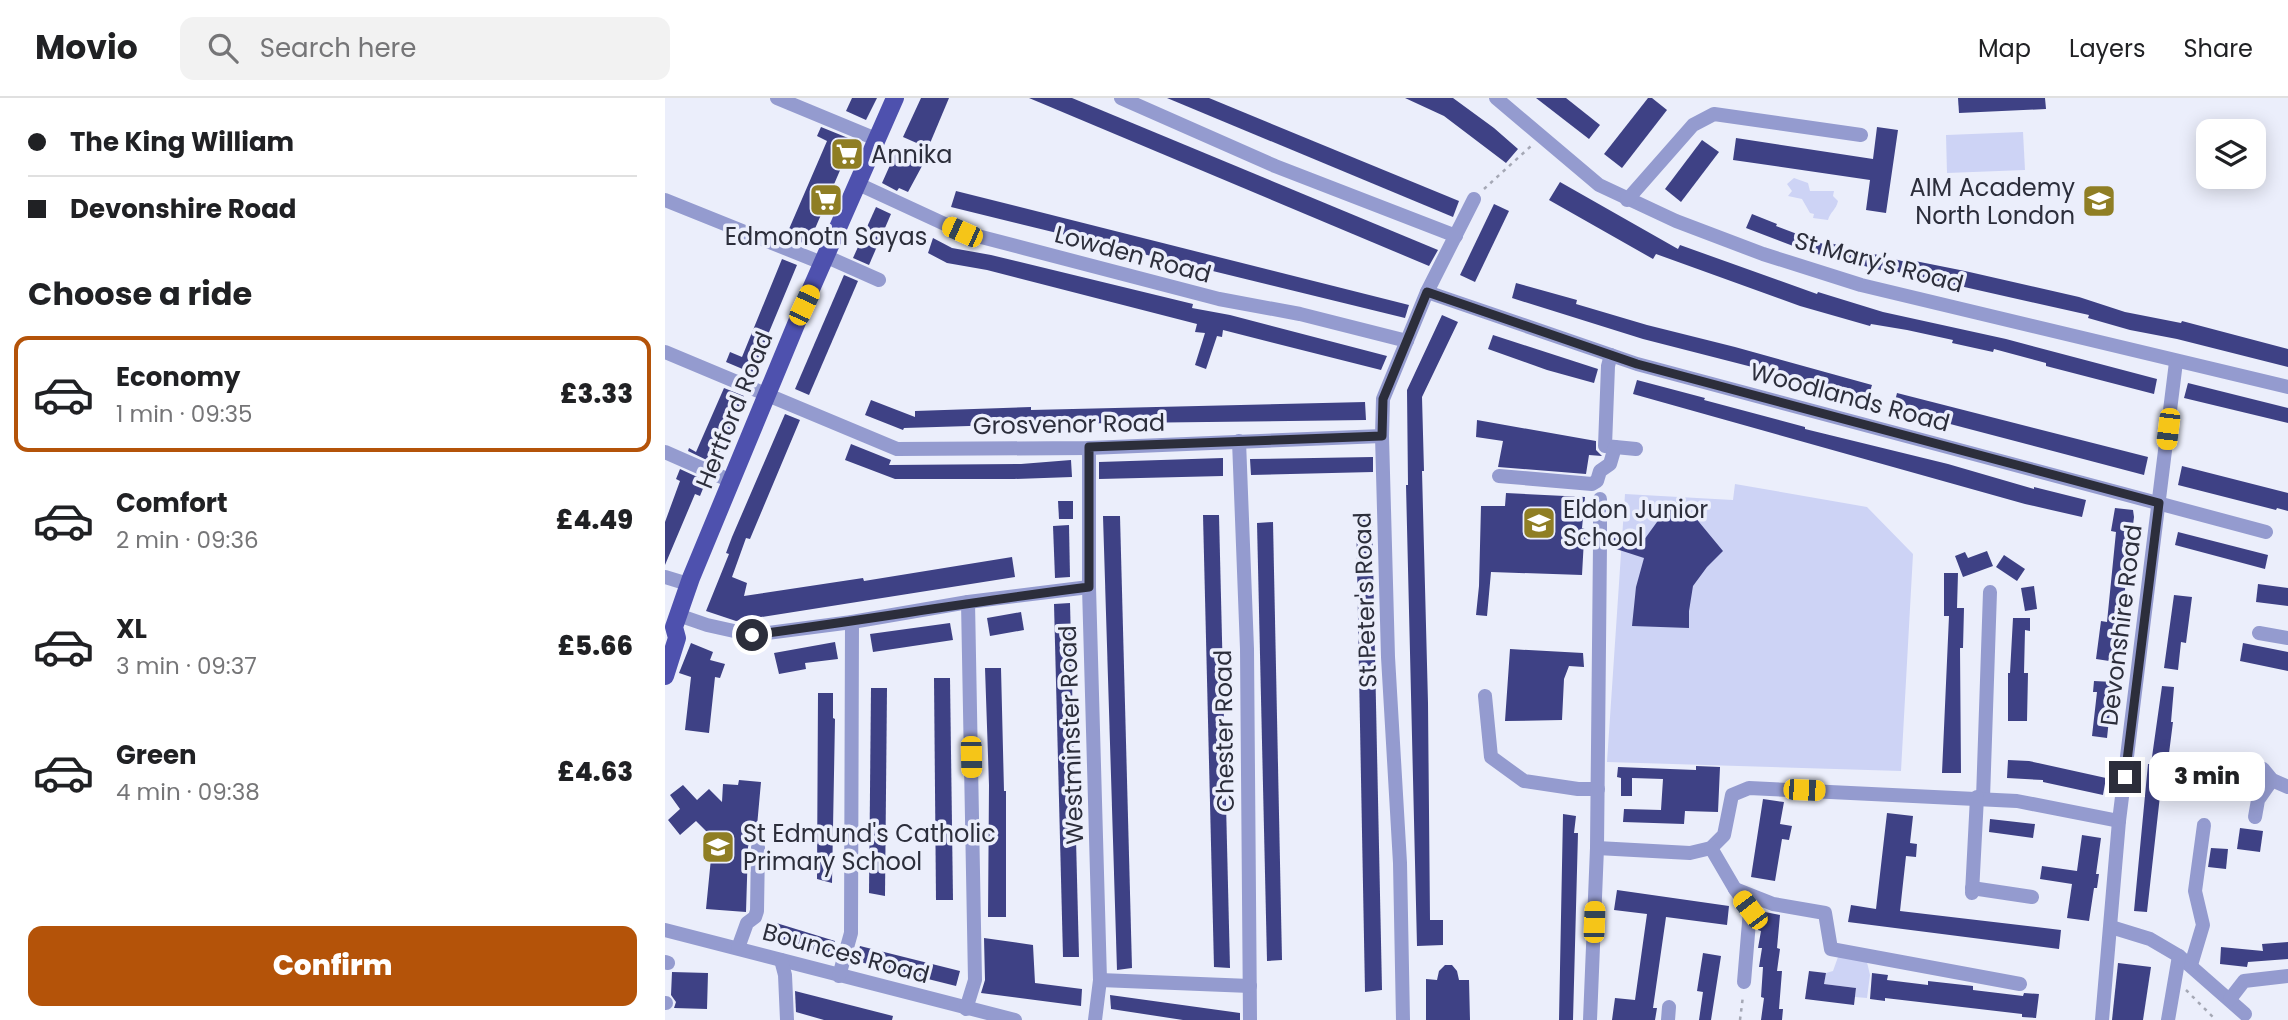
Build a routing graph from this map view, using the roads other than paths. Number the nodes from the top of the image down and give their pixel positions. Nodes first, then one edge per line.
1 (777, 98) edge
2 (895, 98) edge
3 (1121, 98) edge
4 (1496, 98) edge
5 (1861, 135) dead end
6 (876, 139) junction
7 (856, 183) junction
8 (1474, 199) road end
9 (665, 200) edge
10 (1626, 200) junction
11 (1456, 236) junction
12 (824, 260) junction
13 (879, 280) dead end
14 (1427, 292) junction
15 (1407, 341) junction
16 (665, 352) edge
17 (1611, 355) junction
18 (2176, 362) junction
19 (2288, 387) edge
20 (767, 395) junction
21 (1382, 436) junction
22 (1239, 441) junction
23 (1089, 447) junction
24 (1615, 447) junction
25 (1636, 449) dead end
26 (665, 452) edge
27 (1499, 476) dead end
28 (731, 481) junction
29 (1600, 499) dead end
30 (2159, 503) junction
31 (2266, 532) dead end
32 (665, 576) edge
33 (688, 584) junction
34 (1089, 587) junction
35 (1990, 592) dead end
36 (968, 602) junction
37 (852, 622) junction
38 (672, 625) edge
39 (2259, 633) dead end
40 (2288, 638) edge
41 (665, 676) edge
42 (1485, 696) dead end
43 (2288, 787) edge
44 (1598, 789) junction
45 (1980, 797) junction
46 (2255, 817) dead end
47 (2119, 821) junction
48 (2204, 825) dead end
49 (758, 847) dead end
50 (1597, 848) junction
51 (1711, 848) junction
52 (1735, 889) junction
53 (2032, 897) dead end
54 (2111, 927) junction
55 (665, 930) edge
56 (738, 948) junction
57 (2179, 956) junction
58 (781, 960) junction
59 (2191, 965) junction
60 (2288, 975) edge
61 (839, 976) junction
62 (1100, 980) junction
63 (1744, 982) road end
64 (2020, 984) dead end
65 (1250, 986) junction
66 (2230, 999) junction
67 (966, 1009) junction
68 (2245, 1014) dead end
69 (787, 1020) edge
70 (1015, 1020) edge
71 (1094, 1020) edge
72 (1249, 1020) edge
73 (1402, 1020) edge
74 (1590, 1020) edge
75 (2102, 1020) edge
76 (2168, 1020) edge

1 - 6 street
2 - 6 main road, Hertford Road
3 - 11 street
4 - 10 street, St Mary's Road
5 - 10 street
6 - 7 main road, Hertford Road
7 - 12 main road, Hertford Road
7 - 15 street, Lowden Road
8 - 11 street, St Peter's Road
9 - 12 street
10 - 18 street, St Mary's Road
11 - 14 street, St Peter's Road
12 - 13 street
12 - 20 main road, Hertford Road
14 - 15 street, St Peter's Road
14 - 17 street, Woodlands Road
15 - 21 street, St Peter's Road
16 - 20 street, Grosvenor Road
17 - 24 street
17 - 30 street, Woodlands Road
18 - 19 street, St Mary's Road
18 - 30 street, Devonshire Road
20 - 23 street, Grosvenor Road
20 - 28 main road, Hertford Road
21 - 22 street, Grosvenor Road
21 - 73 street, St Peter's Road
22 - 23 street, Grosvenor Road
22 - 65 street, Chester Road
23 - 34 street, Westminster Road
24 - 25 street
24 - 27 street
26 - 28 street
28 - 33 main road, Hertford Road
29 - 44 street
30 - 31 street, Woodlands Road
30 - 47 street, Devonshire Road
32 - 33 street
33 - 38 main road, Hertford Road
34 - 36 street
34 - 62 street, Westminster Road
35 - 45 street
36 - 37 street
36 - 67 street
37 - 38 street
37 - 61 street
38 - 41 main road, Hertford Road
39 - 40 street
42 - 44 street
43 - 46 street
44 - 50 street
45 - 47 street
45 - 51 street
45 - 53 street
47 - 54 street, Devonshire Road
48 - 59 street
49 - 56 street
50 - 51 street
50 - 74 street
51 - 52 street
52 - 63 street
52 - 64 street
54 - 57 street
54 - 75 street, Devonshire Road
55 - 56 street, Bounces Road
56 - 58 street, Bounces Road
57 - 59 street
57 - 76 street
58 - 61 street, Bounces Road
58 - 69 street
59 - 66 street
60 - 66 street
61 - 67 street, Bounces Road
62 - 65 street
62 - 71 street, Westminster Road
65 - 72 street, Chester Road
66 - 68 street
67 - 70 street, Bounces Road

